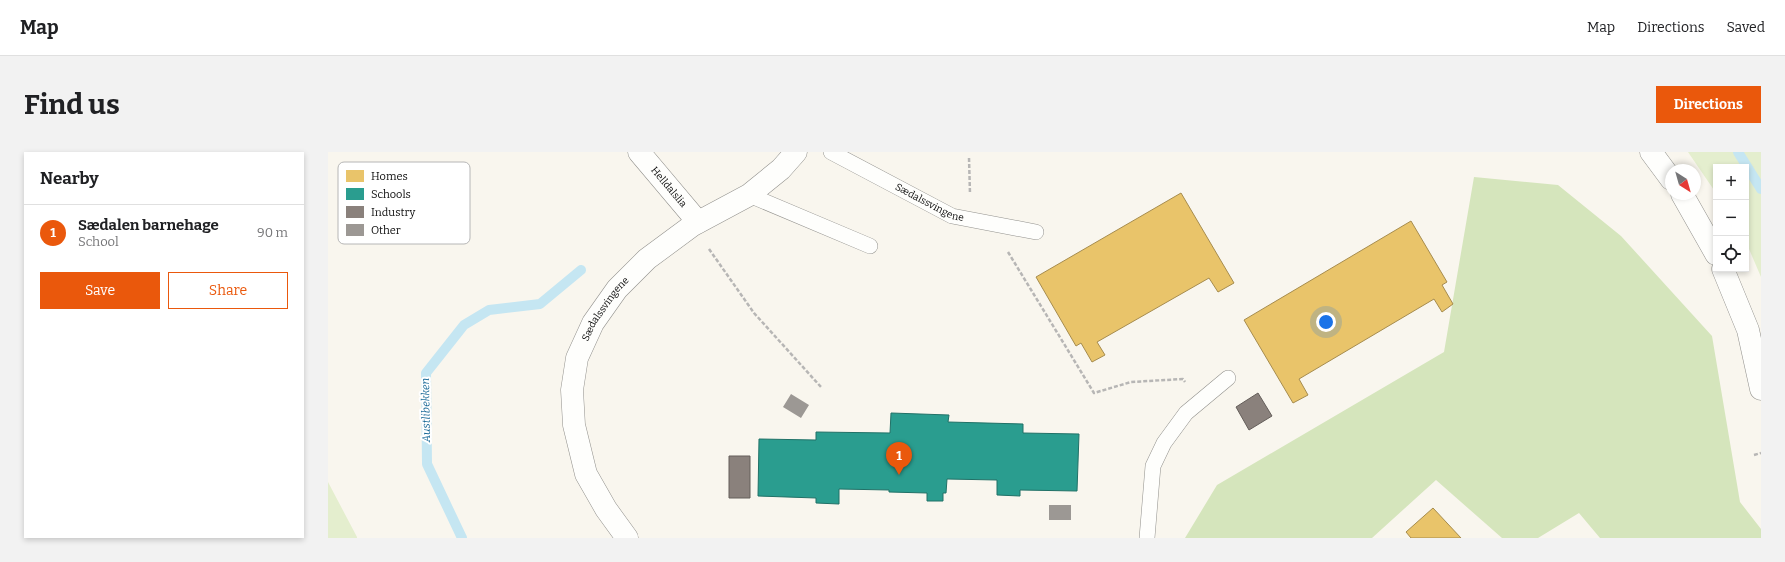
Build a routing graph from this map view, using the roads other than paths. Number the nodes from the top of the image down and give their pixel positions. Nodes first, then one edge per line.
1 (639, 152) edge
2 (796, 152) edge
3 (831, 152) edge
4 (1651, 152) edge
5 (1665, 171) edge
6 (749, 195) junction
7 (1685, 200) edge
8 (696, 223) junction
9 (1036, 232) dead end
10 (870, 246) dead end
11 (1713, 249) edge
12 (1724, 272) edge
13 (1228, 378) dead end
14 (1761, 389) edge
15 (627, 538) edge
16 (1147, 538) edge

1 - 8 street, Helldalslia
2 - 6 street, Sædalssvingene
3 - 9 lane, Sædalssvingene
4 - 5 street
6 - 8 street, Sædalssvingene
6 - 10 lane
7 - 11 street
8 - 15 street, Sædalssvingene
12 - 14 street
13 - 16 lane

